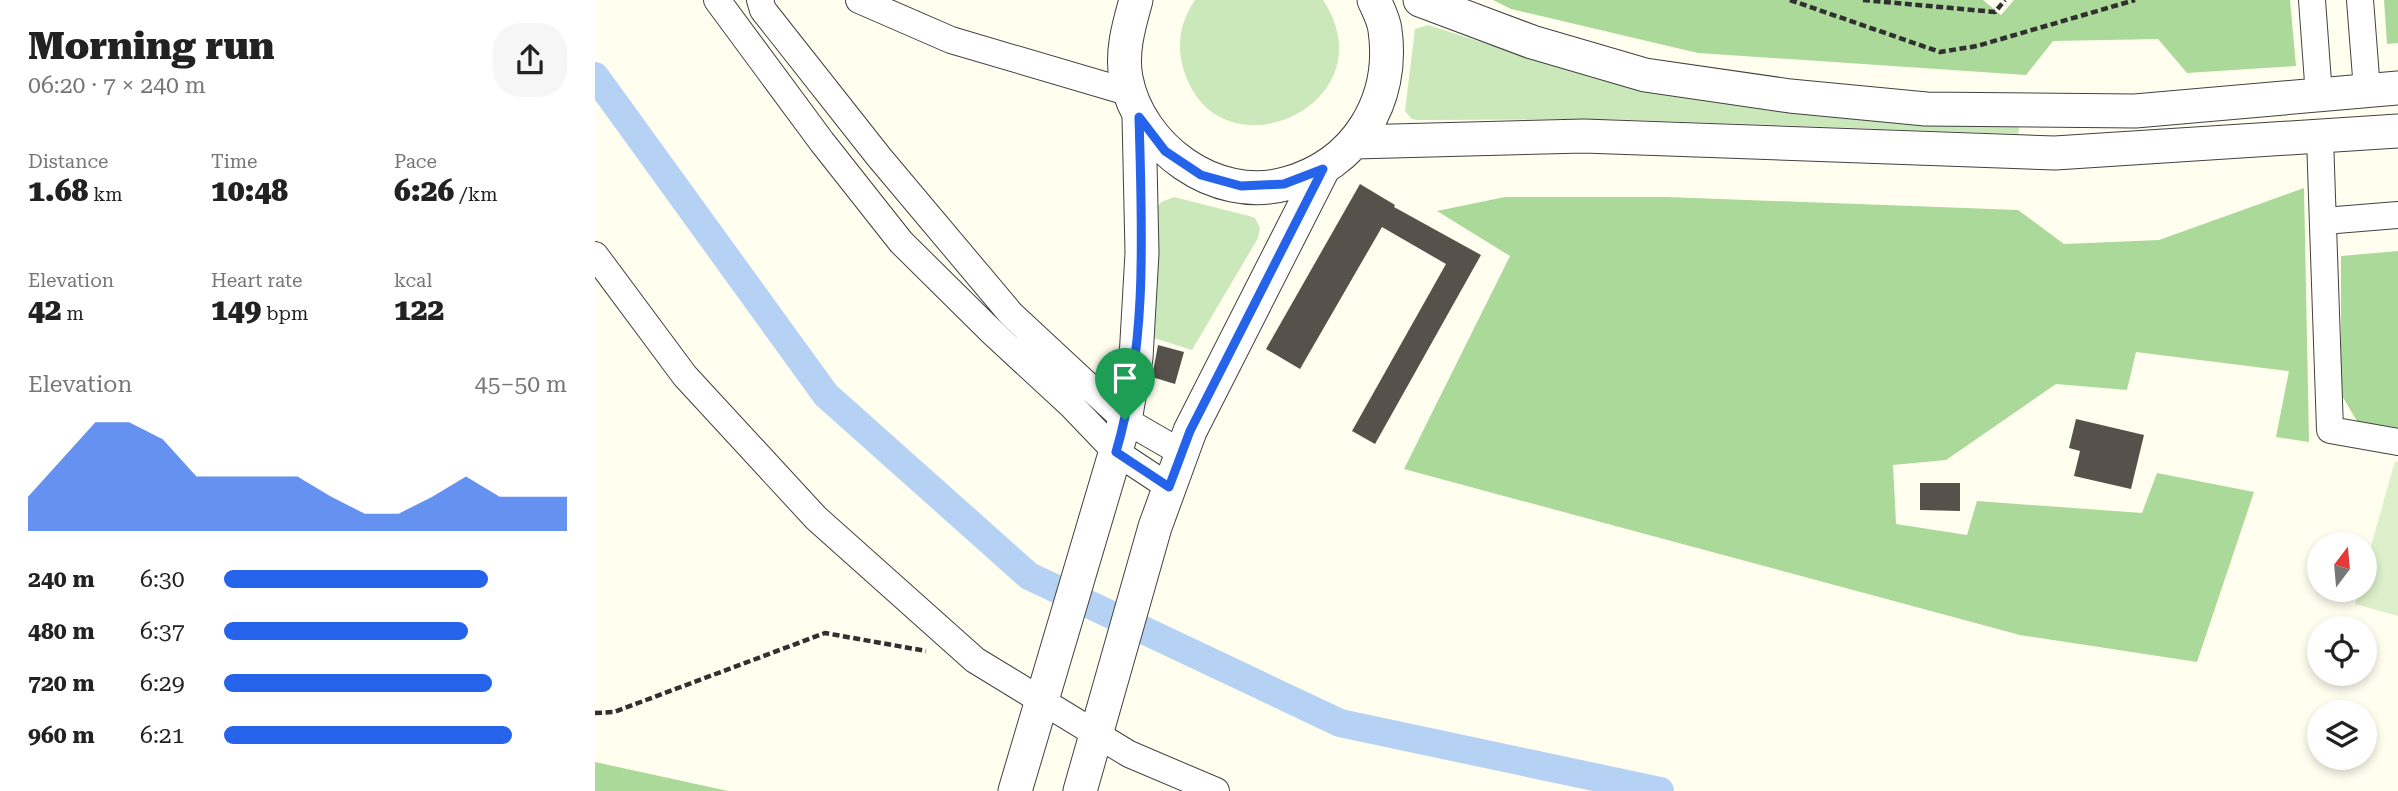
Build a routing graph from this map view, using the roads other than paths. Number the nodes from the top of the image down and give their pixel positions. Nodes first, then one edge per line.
1 (717, 0) edge
2 (760, 0) edge
3 (859, 0) edge
4 (1136, 0) edge
5 (1374, 0) edge
6 (1420, 0) edge
7 (2312, 0) edge
8 (2360, 0) edge
9 (2382, 89) edge
10 (2319, 96) junction
11 (1135, 105) junction
12 (2398, 131) edge
13 (2321, 138) junction
14 (1355, 142) junction
15 (1323, 169) junction
16 (2398, 215) edge
17 (2324, 221) junction
18 (595, 255) edge
19 (1125, 420) junction
20 (2398, 442) edge
21 (1116, 452) junction
22 (1182, 453) junction
23 (1169, 487) junction
24 (1045, 692) junction
25 (1099, 724) junction
26 (1015, 791) edge
27 (1080, 791) edge
28 (1216, 791) edge

1 - 21 street
2 - 19 street
3 - 11 street
4 - 11 street
5 - 14 street
6 - 10 street
7 - 10 street
8 - 9 street
9 - 10 street
11 - 15 street
11 - 19 street
12 - 13 street
13 - 14 street
13 - 17 street
14 - 15 street
15 - 22 street
16 - 17 street
17 - 20 street
18 - 24 street
19 - 21 street
19 - 22 street
21 - 23 street
21 - 24 street
22 - 23 street
23 - 25 street
24 - 25 street
24 - 26 street
25 - 27 street
25 - 28 street

